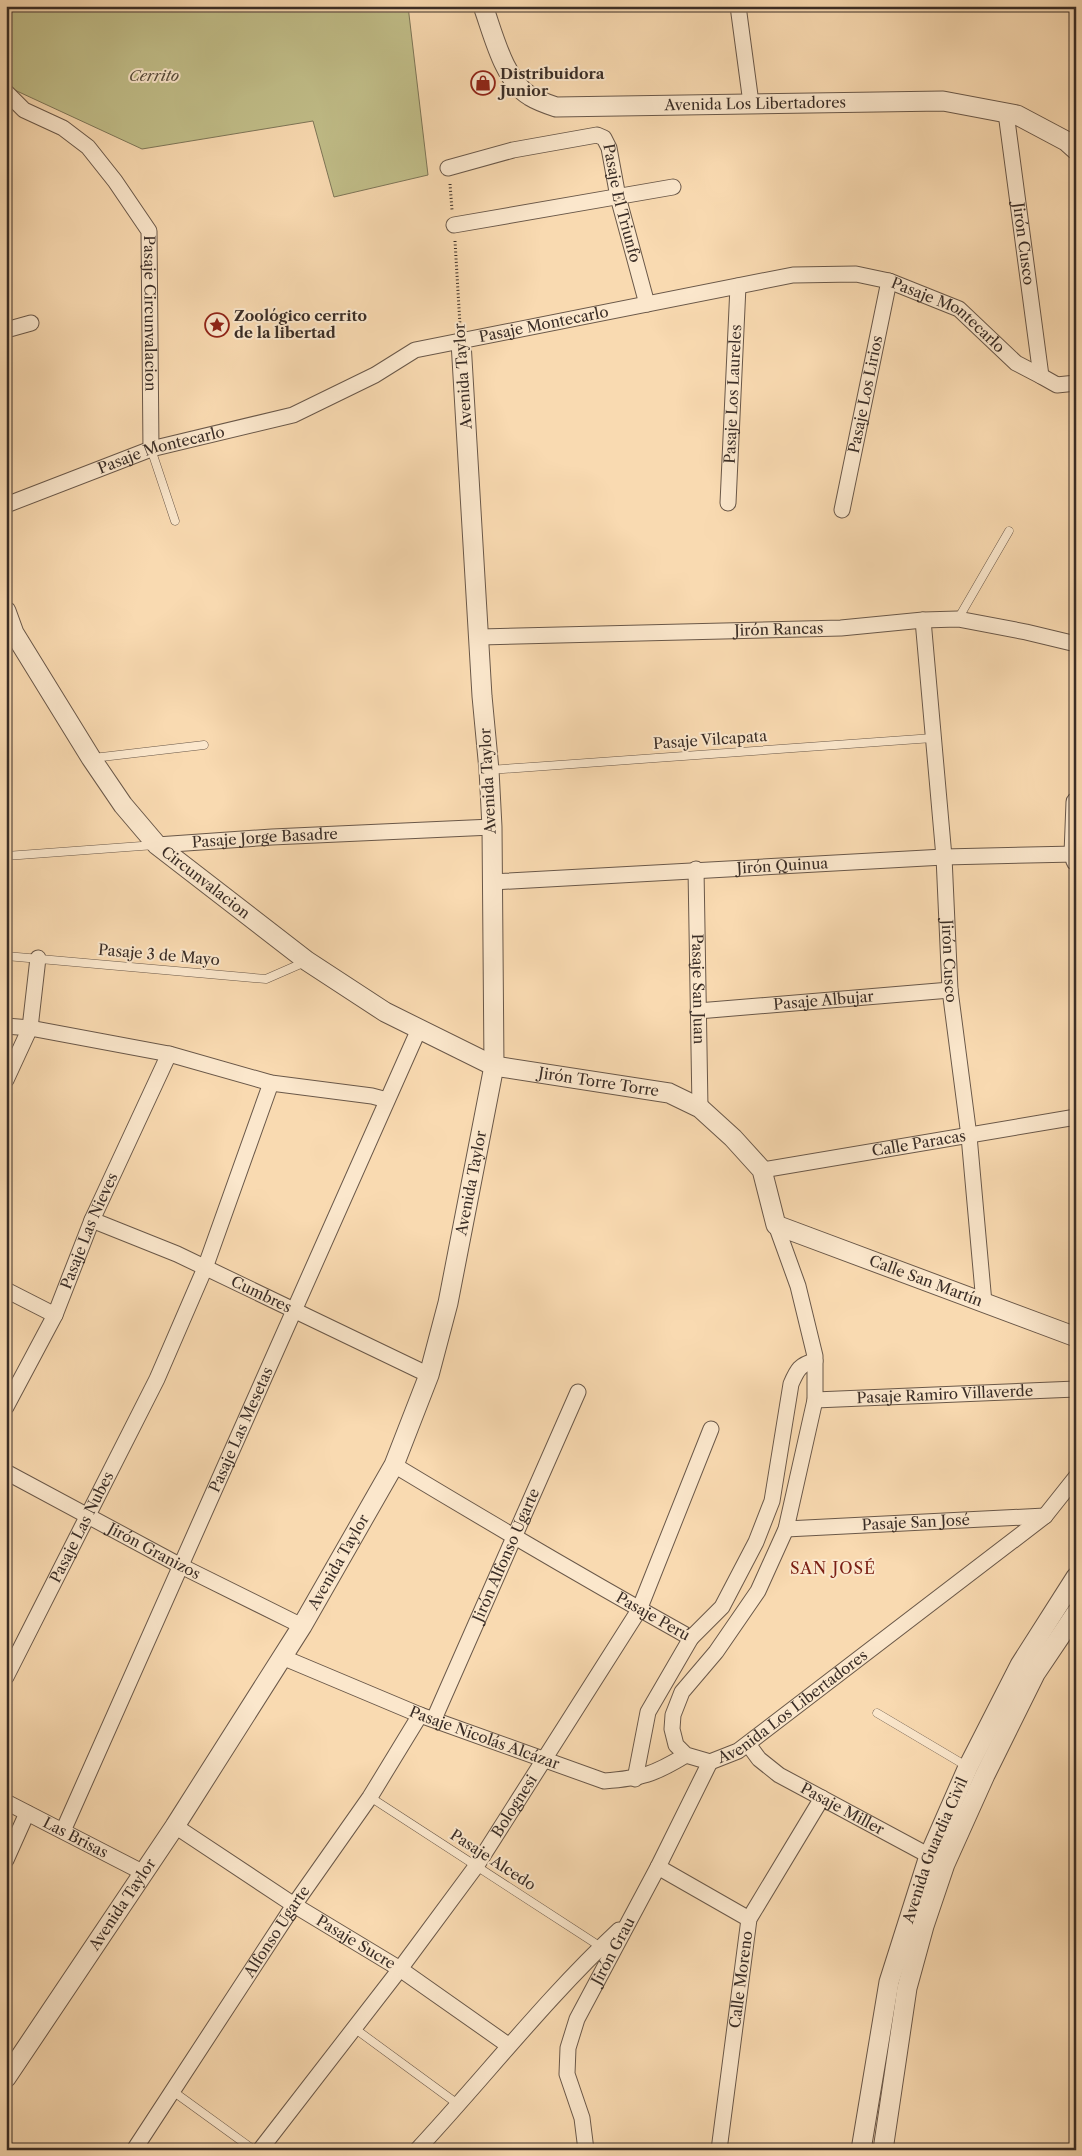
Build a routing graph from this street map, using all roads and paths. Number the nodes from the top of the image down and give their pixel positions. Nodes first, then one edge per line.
1 (483, 6) edge
2 (738, 6) edge
3 (6, 92) edge
4 (751, 103) junction
5 (1006, 113) junction
6 (1076, 150) edge
7 (448, 168) joint
8 (673, 187) dead end
9 (618, 196) junction
10 (454, 225) junction
11 (889, 281) junction
12 (738, 286) junction
13 (647, 304) junction
14 (30, 323) dead end
15 (6, 330) edge
16 (461, 342) junction
17 (1040, 376) junction
18 (1076, 383) edge
19 (151, 449) junction
20 (728, 503) dead end
21 (6, 505) edge
22 (842, 510) dead end
23 (175, 521) dead end
24 (1009, 531) dead end
25 (6, 610) edge
26 (923, 620) junction
27 (958, 620) junction
28 (480, 637) junction
29 (1076, 644) edge
30 (933, 738) junction
31 (204, 745) dead end
32 (91, 758) junction
33 (490, 770) junction
34 (1076, 802) edge
35 (492, 827) junction
36 (157, 845) junction
37 (6, 856) edge
38 (1075, 856) edge
39 (944, 857) junction
40 (696, 869) junction
41 (492, 882) junction
42 (6, 956) edge
43 (38, 958) junction
44 (307, 961) junction
45 (950, 990) junction
46 (698, 1011) junction
47 (6, 1026) edge
48 (30, 1028) junction
49 (419, 1029) junction
50 (169, 1054) junction
51 (494, 1066) junction
52 (6, 1080) edge
53 (271, 1083) junction
54 (388, 1100) junction
55 (700, 1108) junction
56 (1076, 1117) edge
57 (969, 1136) junction
58 (762, 1170) junction
59 (92, 1220) junction
60 (776, 1225) junction
61 (205, 1268) junction
62 (6, 1290) edge
63 (984, 1303) junction
64 (294, 1310) junction
65 (54, 1314) junction
66 (1076, 1337) edge
67 (815, 1361) junction
68 (429, 1374) junction
69 (1076, 1390) edge
70 (578, 1392) dead end
71 (815, 1400) junction
72 (6, 1407) edge
73 (710, 1429) dead end
74 (394, 1465) junction
75 (6, 1472) edge
76 (1076, 1477) edge
77 (86, 1515) junction
78 (1045, 1516) junction
79 (786, 1528) junction
80 (514, 1537) junction
81 (181, 1566) junction
82 (1076, 1577) edge
83 (639, 1610) junction
84 (1076, 1613) edge
85 (302, 1626) junction
86 (691, 1638) junction
87 (282, 1657) junction
88 (6, 1677) edge
89 (877, 1713) dead end
90 (427, 1717) junction
91 (748, 1744) junction
92 (686, 1755) junction
93 (545, 1761) junction
94 (710, 1762) junction
95 (968, 1767) junction
96 (635, 1779) junction
97 (370, 1797) junction
98 (822, 1798) junction
99 (6, 1802) edge
100 (27, 1813) junction
101 (175, 1826) junction
102 (63, 1832) junction
103 (6, 1860) edge
104 (937, 1860) junction
105 (477, 1865) junction
106 (658, 1867) junction
107 (144, 1873) junction
108 (294, 1905) junction
109 (749, 1919) junction
110 (627, 1922) junction
111 (601, 1947) junction
112 (400, 1968) junction
113 (354, 2028) junction
114 (508, 2045) junction
115 (6, 2078) edge
116 (174, 2092) junction
117 (459, 2105) junction
118 (134, 2150) edge
119 (254, 2150) edge
120 (260, 2150) edge
121 (417, 2150) edge
122 (586, 2150) edge
123 (719, 2150) edge
124 (861, 2150) edge
125 (884, 2150) edge

1 - 4 street, Avenida Los Libertadores
2 - 4 street
3 - 19 street, Pasaje Circunvalacion
4 - 5 street, Avenida Los Libertadores
5 - 6 street, Avenida Los Libertadores
5 - 17 street, Jirón Cusco
7 - 9 street, Pasaje El Triunfo
7 - 10 path, Avenida Taylor
8 - 9 street
9 - 10 street
9 - 13 street, Pasaje El Triunfo
10 - 16 path, Avenida Taylor
11 - 12 street, Pasaje Montecarlo
11 - 17 street, Pasaje Montecarlo
11 - 22 street, Pasaje Los Lirios
12 - 13 street, Pasaje Montecarlo
12 - 20 street, Pasaje Los Laureles
13 - 16 street, Pasaje Montecarlo
14 - 15 street
16 - 19 street, Pasaje Montecarlo
16 - 28 street, Avenida Taylor
17 - 18 street, Pasaje Montecarlo
19 - 21 street, Pasaje Montecarlo
19 - 23 lane
24 - 27 lane
25 - 32 street, Circunvalacion
26 - 27 street, Jirón Rancas
26 - 28 street, Jirón Rancas
26 - 30 street, Jirón Cusco
27 - 29 street, Jirón Rancas
28 - 33 street, Avenida Taylor
30 - 33 lane, Pasaje Vilcapata
30 - 39 street, Jirón Cusco
31 - 32 lane
32 - 36 street, Circunvalacion
33 - 35 street, Avenida Taylor
34 - 38 street
35 - 36 street, Pasaje Jorge Basadre
35 - 41 street, Avenida Taylor
36 - 37 lane, Pasaje Jorge Basadre
36 - 44 street, Circunvalacion
38 - 39 street, Jirón Quinua
39 - 40 street, Jirón Quinua
39 - 45 street, Jirón Cusco
40 - 41 street, Jirón Quinua
40 - 46 street, Pasaje San Juan
41 - 51 street, Avenida Taylor
42 - 43 lane, Pasaje 3 de Mayo
43 - 44 lane, Pasaje 3 de Mayo
43 - 48 street
44 - 49 street, Circunvalacion
45 - 46 street, Pasaje Albujar
45 - 57 street, Jirón Cusco
46 - 55 street, Pasaje San Juan
47 - 48 street
48 - 50 street
48 - 52 street
49 - 51 street, Circunvalacion
49 - 54 street, Pasaje Las Mesetas
50 - 53 street
50 - 59 street, Pasaje Las Nieves
51 - 55 street, Jirón Torre Torre
51 - 68 street, Avenida Taylor
53 - 54 street
53 - 61 street, Pasaje Las Nubes
54 - 64 street, Pasaje Las Mesetas
55 - 58 street
56 - 57 street, Calle Paracas
57 - 58 street, Calle Paracas
57 - 63 street, Jirón Cusco
58 - 60 street
59 - 61 street, Cumbres
59 - 65 street, Pasaje Las Nieves
60 - 63 street, Calle San Martín
60 - 67 street
61 - 64 street, Cumbres
61 - 77 street, Pasaje Las Nubes
62 - 65 street
63 - 66 street, Calle San Martín
64 - 68 street, Cumbres
64 - 81 street, Pasaje Las Mesetas
65 - 72 street, Pasaje Las Nieves
67 - 71 street
67 - 86 street, Pasaje Perú
68 - 74 street, Avenida Taylor
69 - 71 street, Pasaje Ramiro Villaverde
70 - 80 street, Jirón Alfonso Ugarte
71 - 79 street
73 - 83 street, Bolognesi
74 - 80 street, Pasaje Perú
74 - 85 street, Avenida Taylor
75 - 77 street, Jirón Granizos
76 - 78 street, Avenida Los Libertadores
77 - 81 street, Jirón Granizos
77 - 88 street, Pasaje Las Nubes
78 - 79 street, Pasaje San José
78 - 91 street, Avenida Los Libertadores
79 - 92 street
80 - 83 street, Pasaje Perú
80 - 90 street, Jirón Alfonso Ugarte
81 - 85 street, Jirón Granizos
81 - 102 street, Pasaje Las Mesetas
82 - 95 street, Avenida Guardia Civil
83 - 86 street, Pasaje Perú
83 - 93 street, Bolognesi
84 - 104 street, Avenida Guardia Civil
85 - 87 street, Avenida Taylor
86 - 96 street
87 - 90 street, Pasaje Nicolás Alcázar
87 - 101 street, Avenida Taylor
89 - 95 lane
90 - 93 street, Pasaje Nicolás Alcázar
90 - 97 street, Alfonso Ugarte
91 - 94 street, Avenida Los Libertadores
91 - 98 street, Pasaje Miller
92 - 94 street, Avenida Los Libertadores
92 - 96 street, Pasaje Nicolás Alcázar
93 - 96 street, Pasaje Nicolás Alcázar
93 - 105 street, Bolognesi
94 - 106 street, Jirón Grau
95 - 104 street, Avenida Guardia Civil
97 - 105 lane, Pasaje Alcedo
97 - 108 street, Alfonso Ugarte
98 - 104 street, Pasaje Miller
98 - 109 street, Calle Moreno
99 - 100 street, Las Brisas
100 - 102 street, Las Brisas
100 - 103 street
101 - 107 street, Avenida Taylor
101 - 108 street, Pasaje Sucre
102 - 107 street, Las Brisas
104 - 124 street, Avenida Guardia Civil
104 - 125 street, Avenida Guardia Civil
105 - 111 lane, Pasaje Alcedo
105 - 112 street, Bolognesi
106 - 109 street
106 - 110 street, Jirón Grau
107 - 115 street, Avenida Taylor
108 - 112 street, Pasaje Sucre
108 - 116 street, Alfonso Ugarte
109 - 123 street, Calle Moreno
110 - 111 street
110 - 122 street, Jirón Grau
111 - 114 street
112 - 113 street, Bolognesi
112 - 114 street, Pasaje Sucre
113 - 117 lane
113 - 120 street, Bolognesi
114 - 117 street
116 - 118 street, Alfonso Ugarte
116 - 119 lane
117 - 121 street

